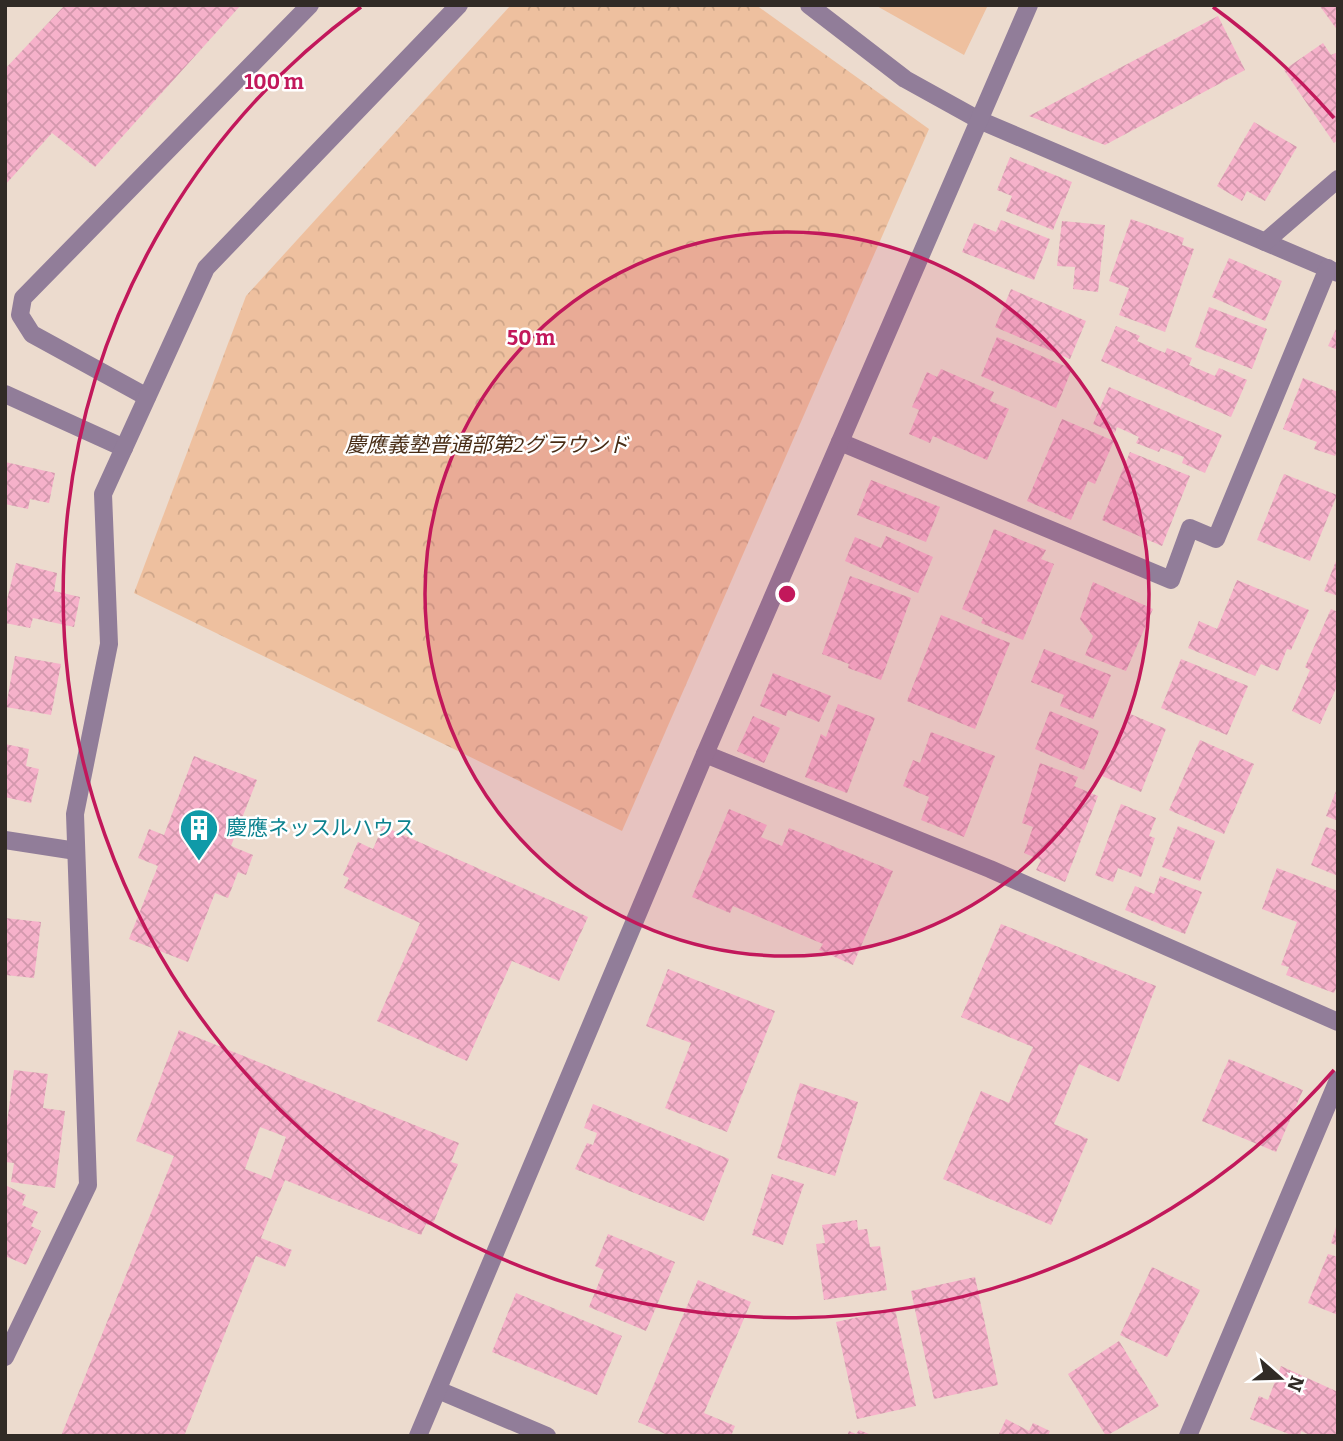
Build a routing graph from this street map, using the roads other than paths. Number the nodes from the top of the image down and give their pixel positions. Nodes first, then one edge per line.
1 (310, 5) edge
2 (459, 5) edge
3 (809, 5) edge
4 (1029, 5) edge
5 (979, 120) junction
6 (1338, 179) edge
7 (1265, 242) junction
8 (1333, 270) edge
9 (5, 394) edge
10 (147, 397) junction
11 (840, 443) junction
12 (124, 448) junction
13 (705, 754) junction
14 (5, 840) edge
15 (76, 851) junction
16 (1338, 1022) edge
17 (1338, 1080) edge
18 (5, 1357) edge
19 (438, 1390) junction
20 (418, 1436) edge
21 (547, 1436) edge
22 (1188, 1436) edge

1 - 10 street
2 - 10 street
3 - 5 street
4 - 5 street
5 - 7 street
5 - 11 street
6 - 7 street
7 - 8 street
8 - 11 street
9 - 12 street
10 - 12 street
11 - 13 street
12 - 15 street
13 - 16 street
13 - 19 street
14 - 15 street
15 - 18 street
17 - 22 street
19 - 20 street
19 - 21 street

